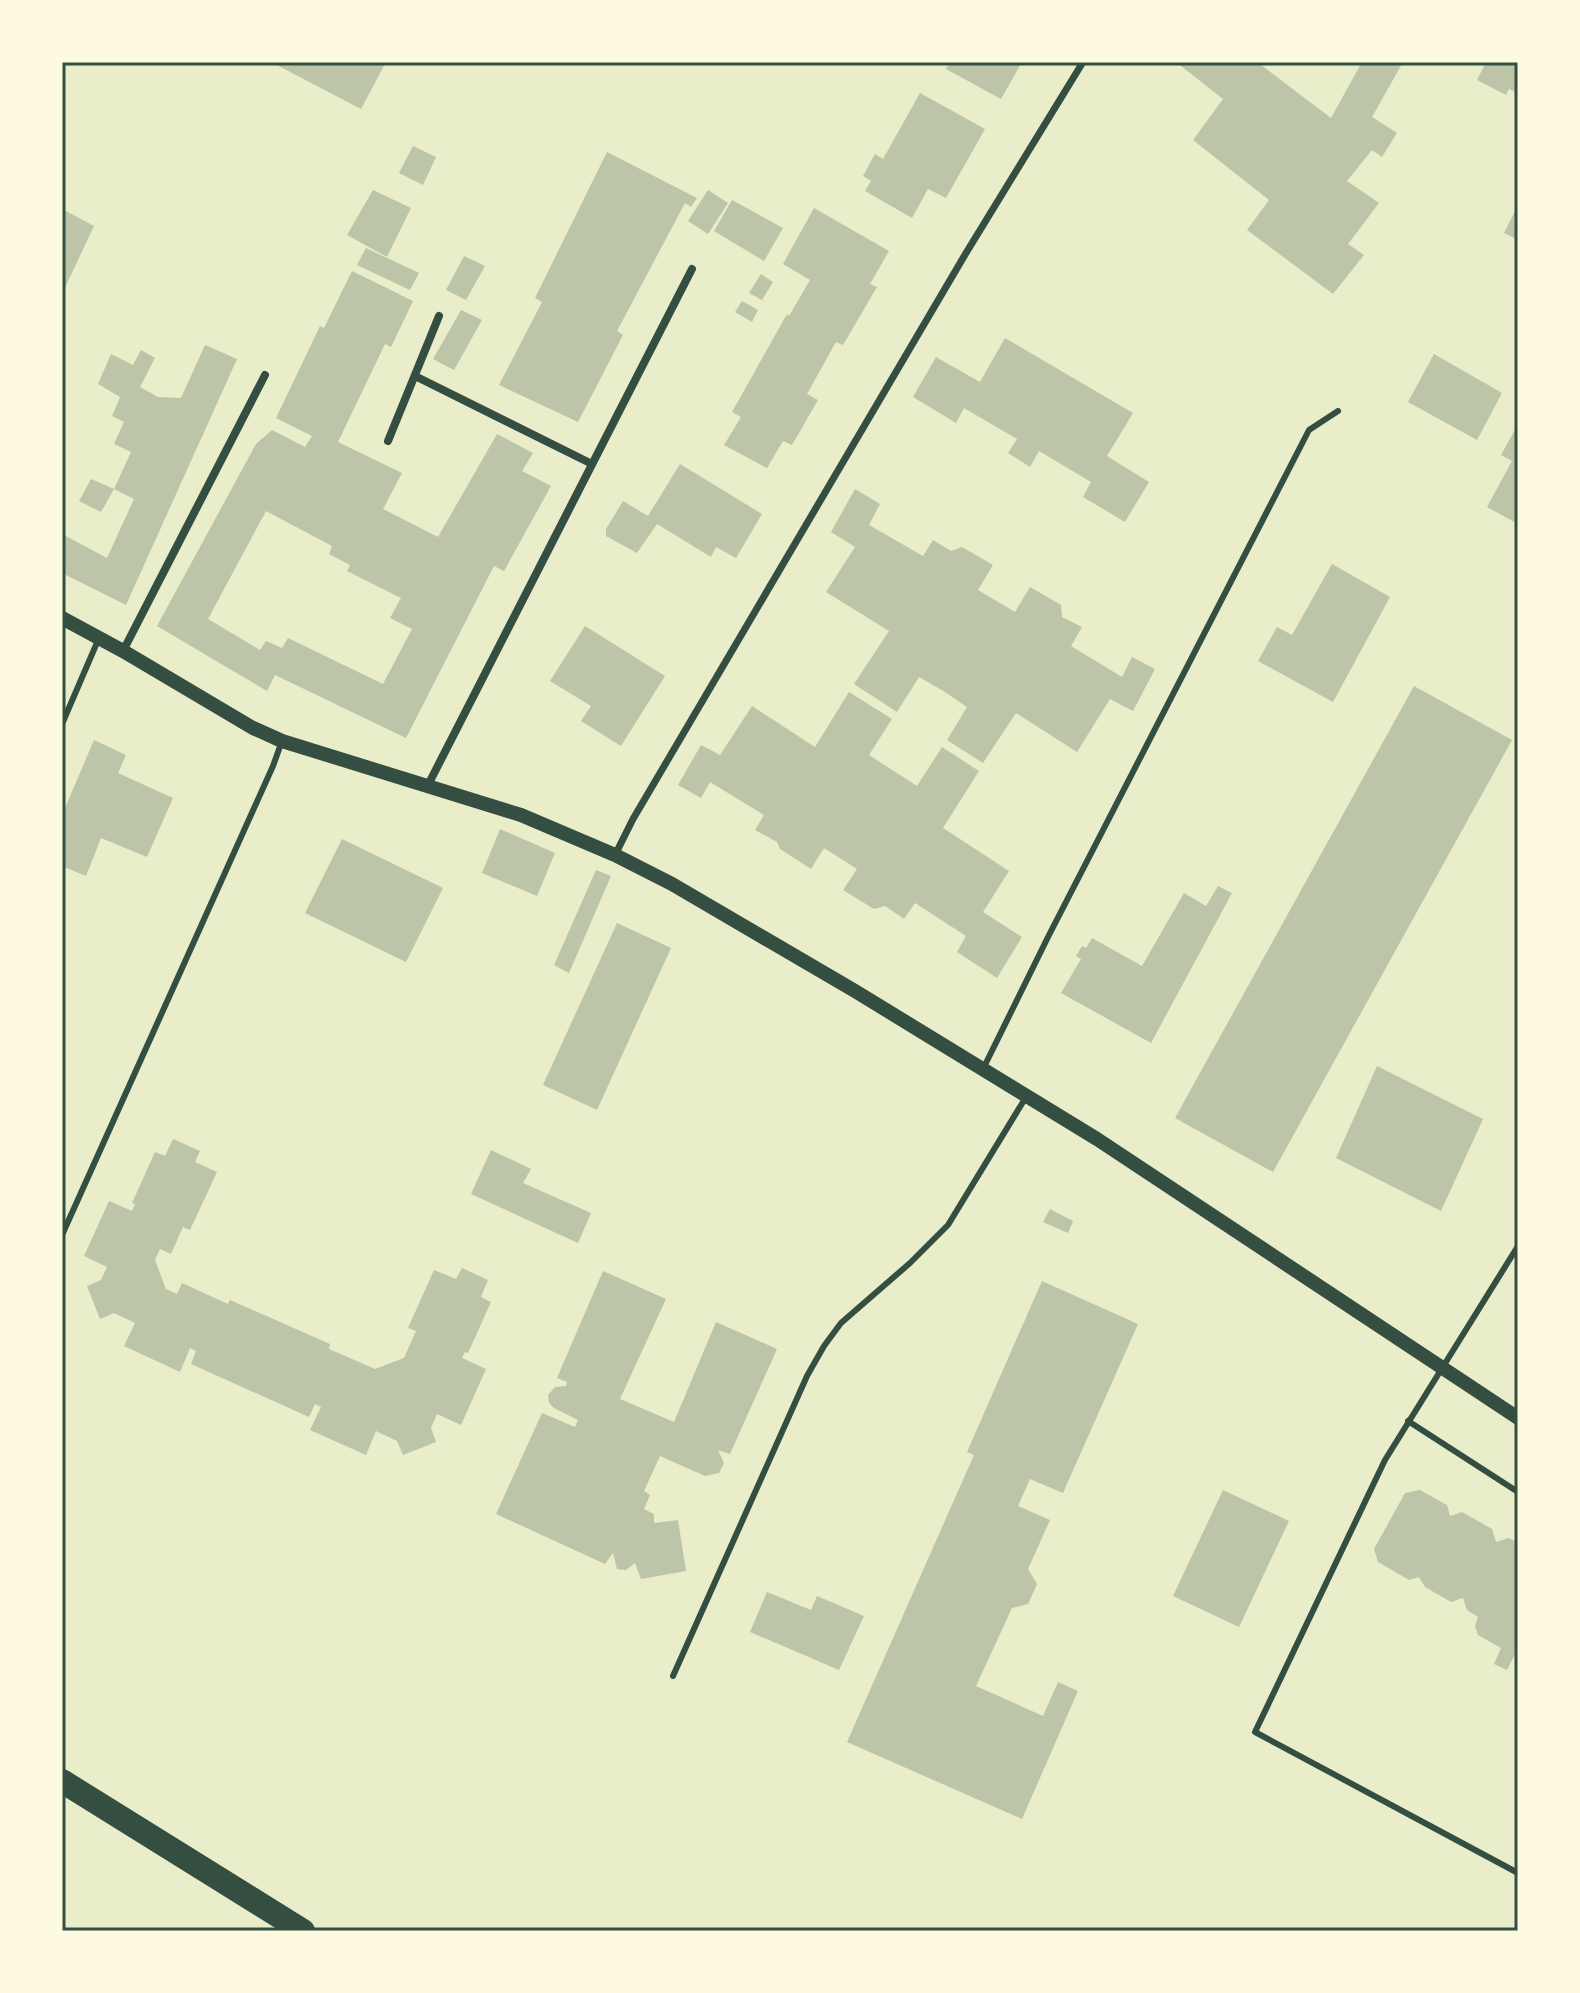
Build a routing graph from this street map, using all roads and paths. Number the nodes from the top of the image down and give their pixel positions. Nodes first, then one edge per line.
1 (1083, 62) edge
2 (692, 269) dead end
3 (439, 316) dead end
4 (265, 375) dead end
5 (415, 376) junction
6 (1338, 411) dead end
7 (388, 441) dead end
8 (592, 464) junction
9 (62, 618) edge
10 (99, 638) junction
11 (123, 651) junction
12 (62, 724) edge
13 (282, 741) junction
14 (427, 787) junction
15 (615, 855) junction
16 (982, 1071) junction
17 (1026, 1097) junction
18 (62, 1235) edge
19 (1518, 1246) edge
20 (1444, 1368) junction
21 (1518, 1418) edge
22 (1408, 1421) junction
23 (1518, 1492) edge
24 (673, 1676) dead end
25 (62, 1781) edge
26 (1518, 1873) edge
27 (303, 1931) edge

1 - 15 street
2 - 8 street
3 - 5 street
4 - 11 street
5 - 7 street
5 - 8 street
6 - 16 lane
8 - 14 street
9 - 10 street
10 - 11 street
10 - 12 lane
11 - 13 street
13 - 14 street
13 - 18 lane
14 - 15 street
15 - 16 street
16 - 17 street
17 - 20 street
17 - 24 lane
19 - 20 lane
20 - 21 street
20 - 22 lane
22 - 23 lane
22 - 26 lane
25 - 27 highway

